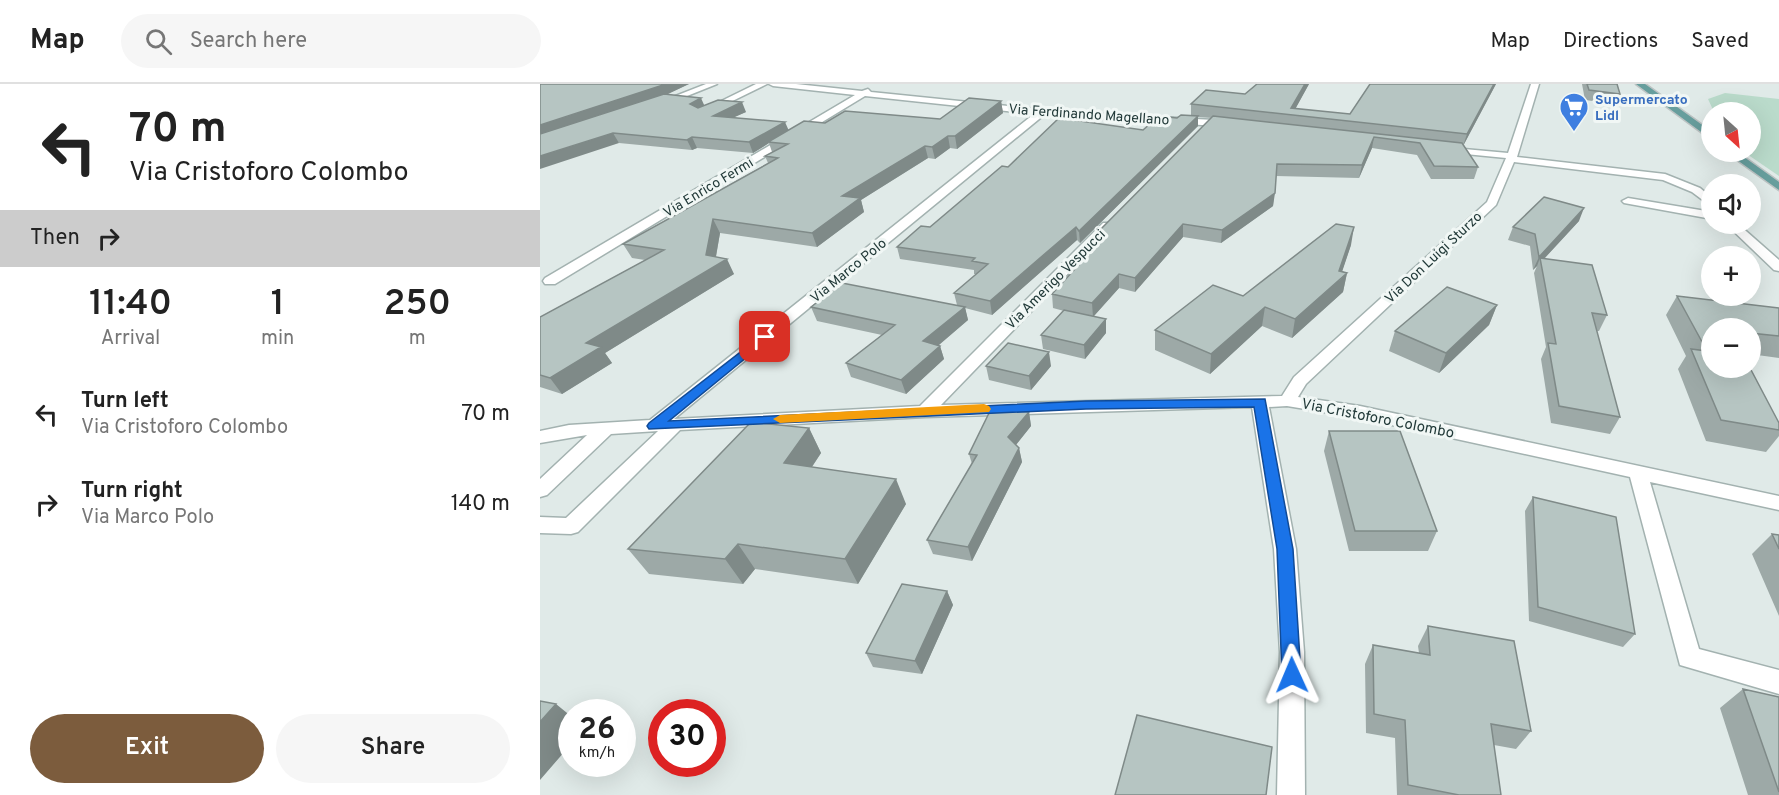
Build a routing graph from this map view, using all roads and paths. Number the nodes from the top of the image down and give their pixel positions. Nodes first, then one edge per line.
1 (713, 84) edge
2 (763, 84) edge
3 (773, 84) edge
4 (885, 84) edge
5 (1535, 84) edge
6 (1641, 85) edge
7 (865, 93) junction
8 (647, 108) edge
9 (1041, 113) junction
10 (700, 114) edge
11 (1210, 122) junction
12 (1245, 126) edge
13 (1701, 129) edge
14 (1193, 139) edge
15 (1430, 147) edge
16 (1511, 158) junction
17 (1745, 162) edge
18 (1779, 187) edge
19 (1701, 194) edge
20 (1628, 201) dead end
21 (1701, 214) edge
22 (1118, 215) edge
23 (1743, 234) edge
24 (1779, 267) edge
25 (550, 281) dead end
26 (1287, 401) junction
27 (1260, 402) junction
28 (925, 411) junction
29 (675, 425) junction
30 (654, 426) junction
31 (606, 428) junction
32 (540, 437) edge
33 (1638, 473) junction
34 (540, 490) edge
35 (1779, 503) edge
36 (540, 525) edge
37 (1779, 682) edge
38 (1291, 795) edge

1 - 8 street
2 - 10 street
3 - 7 street, Via Ferdinando Magellano
4 - 7 street, Via Enrico Fermi
5 - 16 street, Via Don Luigi Sturzo
6 - 13 main road
7 - 9 street, Via Ferdinando Magellano
7 - 25 street, Via Enrico Fermi
9 - 11 street, Via Ferdinando Magellano
9 - 30 street, Via Marco Polo
11 - 12 street, Via Ferdinando Magellano
11 - 14 street
15 - 16 street
16 - 19 street
16 - 26 street, Via Don Luigi Sturzo
17 - 18 main road
20 - 21 street
22 - 28 street, Via Amerigo Vespucci
23 - 24 street
26 - 27 street, Via Cristoforo Colombo
26 - 33 street, Via Cristoforo Colombo
27 - 28 street, Via Cristoforo Colombo
27 - 38 street
28 - 29 street, Via Cristoforo Colombo
29 - 30 street, Via Cristoforo Colombo
29 - 36 street
30 - 31 street, Via Cristoforo Colombo
31 - 32 street, Via Cristoforo Colombo
31 - 34 street
33 - 35 street, Via Cristoforo Colombo
33 - 37 street

